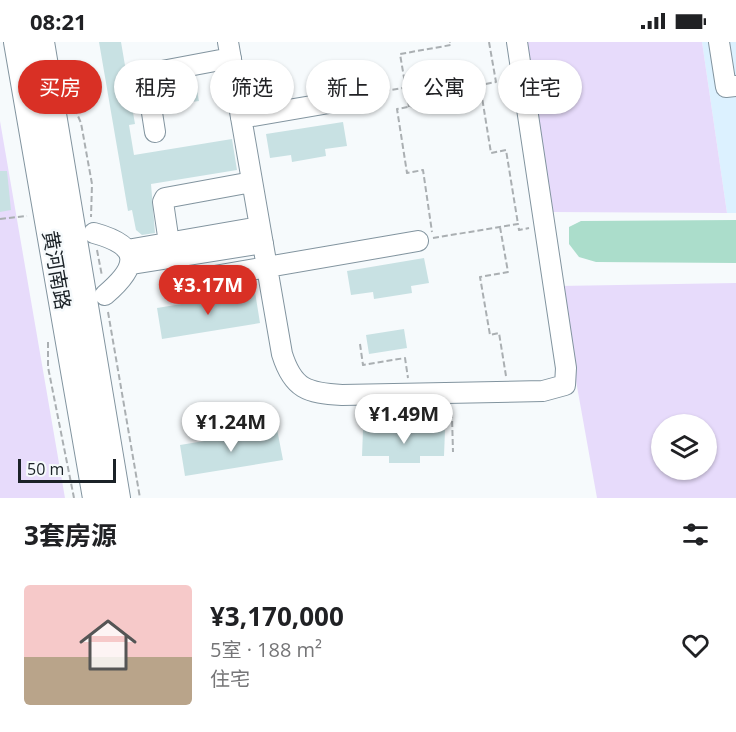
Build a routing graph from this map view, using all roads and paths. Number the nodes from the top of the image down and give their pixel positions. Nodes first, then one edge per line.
1 (17, 42) edge
2 (41, 42) edge
3 (450, 42) edge
4 (489, 42) edge
5 (517, 42) edge
6 (719, 42) edge
7 (230, 50) edge
8 (402, 63) edge
9 (736, 86) edge
10 (306, 107) edge
11 (402, 109) edge
12 (77, 114) edge
13 (241, 118) junction
14 (154, 132) dead end
15 (252, 182) junction
16 (27, 216) dead end
17 (0, 219) edge
18 (519, 224) junction
19 (545, 225) junction
20 (500, 227) junction
21 (94, 233) junction
22 (261, 235) junction
23 (426, 239) junction
24 (169, 243) junction
25 (129, 257) junction
26 (267, 267) junction
27 (174, 283) dead end
28 (105, 296) junction
29 (48, 340) dead end
30 (360, 344) dead end
31 (509, 392) junction
32 (438, 393) junction
33 (410, 394) junction
34 (453, 452) dead end
35 (74, 498) edge
36 (96, 498) edge
37 (117, 498) edge
38 (140, 498) edge

1 - 36 main road, 黄河南路
2 - 37 main road, 黄河南路
3 - 8 path
4 - 18 path
5 - 19 lane
6 - 9 lane
7 - 13 lane
7 - 14 lane
10 - 13 lane
11 - 23 path
12 - 21 path
13 - 15 lane
15 - 22 lane
15 - 24 lane
16 - 17 path
18 - 19 path
18 - 20 path
19 - 31 lane
20 - 23 path
20 - 31 path
21 - 25 lane
21 - 28 path
22 - 24 lane
22 - 25 lane
22 - 26 lane
23 - 26 lane
24 - 25 lane
25 - 28 lane
26 - 27 lane
26 - 33 lane
28 - 38 path
29 - 35 path
30 - 33 path
31 - 32 lane
32 - 33 lane
32 - 34 path

